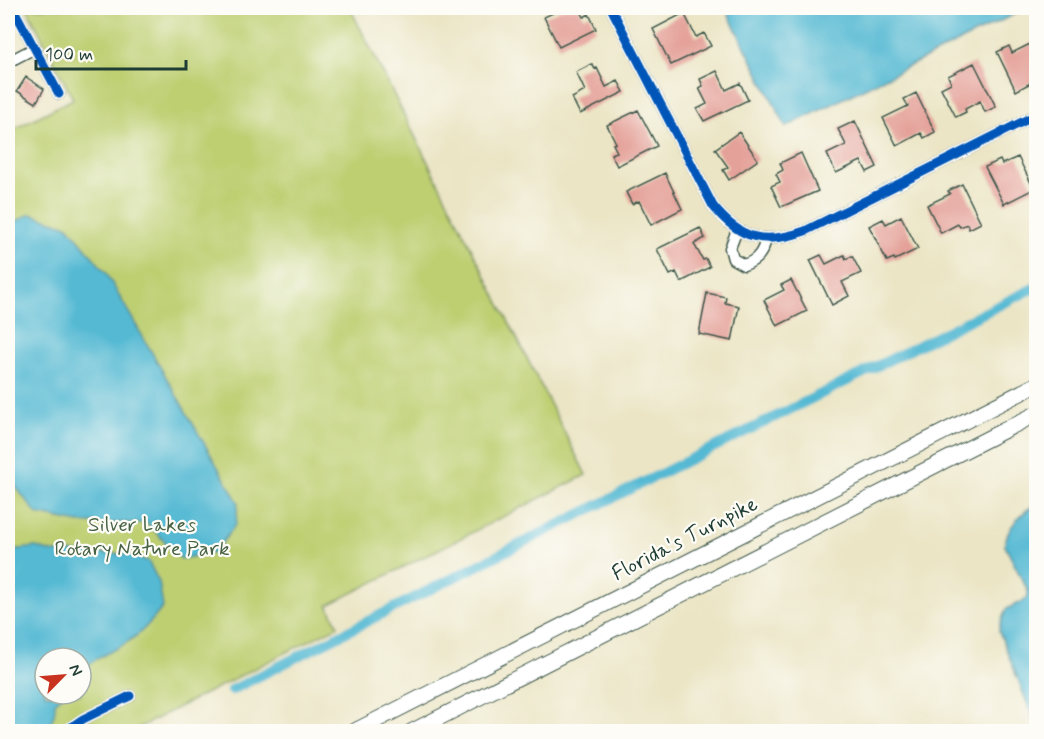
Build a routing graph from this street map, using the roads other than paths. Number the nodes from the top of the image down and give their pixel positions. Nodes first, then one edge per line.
1 (13, 8) edge
2 (611, 8) edge
3 (33, 49) junction
4 (8, 62) edge
5 (59, 94) dead end
6 (1036, 115) edge
7 (737, 230) junction
8 (766, 240) junction
9 (1036, 385) edge
10 (1036, 414) edge
11 (130, 696) dead end
12 (64, 732) edge
13 (352, 732) edge
14 (411, 732) edge

1 - 3 street
2 - 7 street
3 - 4 street
3 - 5 street
6 - 8 street
7 - 8 street
7 - 8 street
9 - 13 highway, Florida's Turnpike
10 - 14 highway
11 - 12 street

